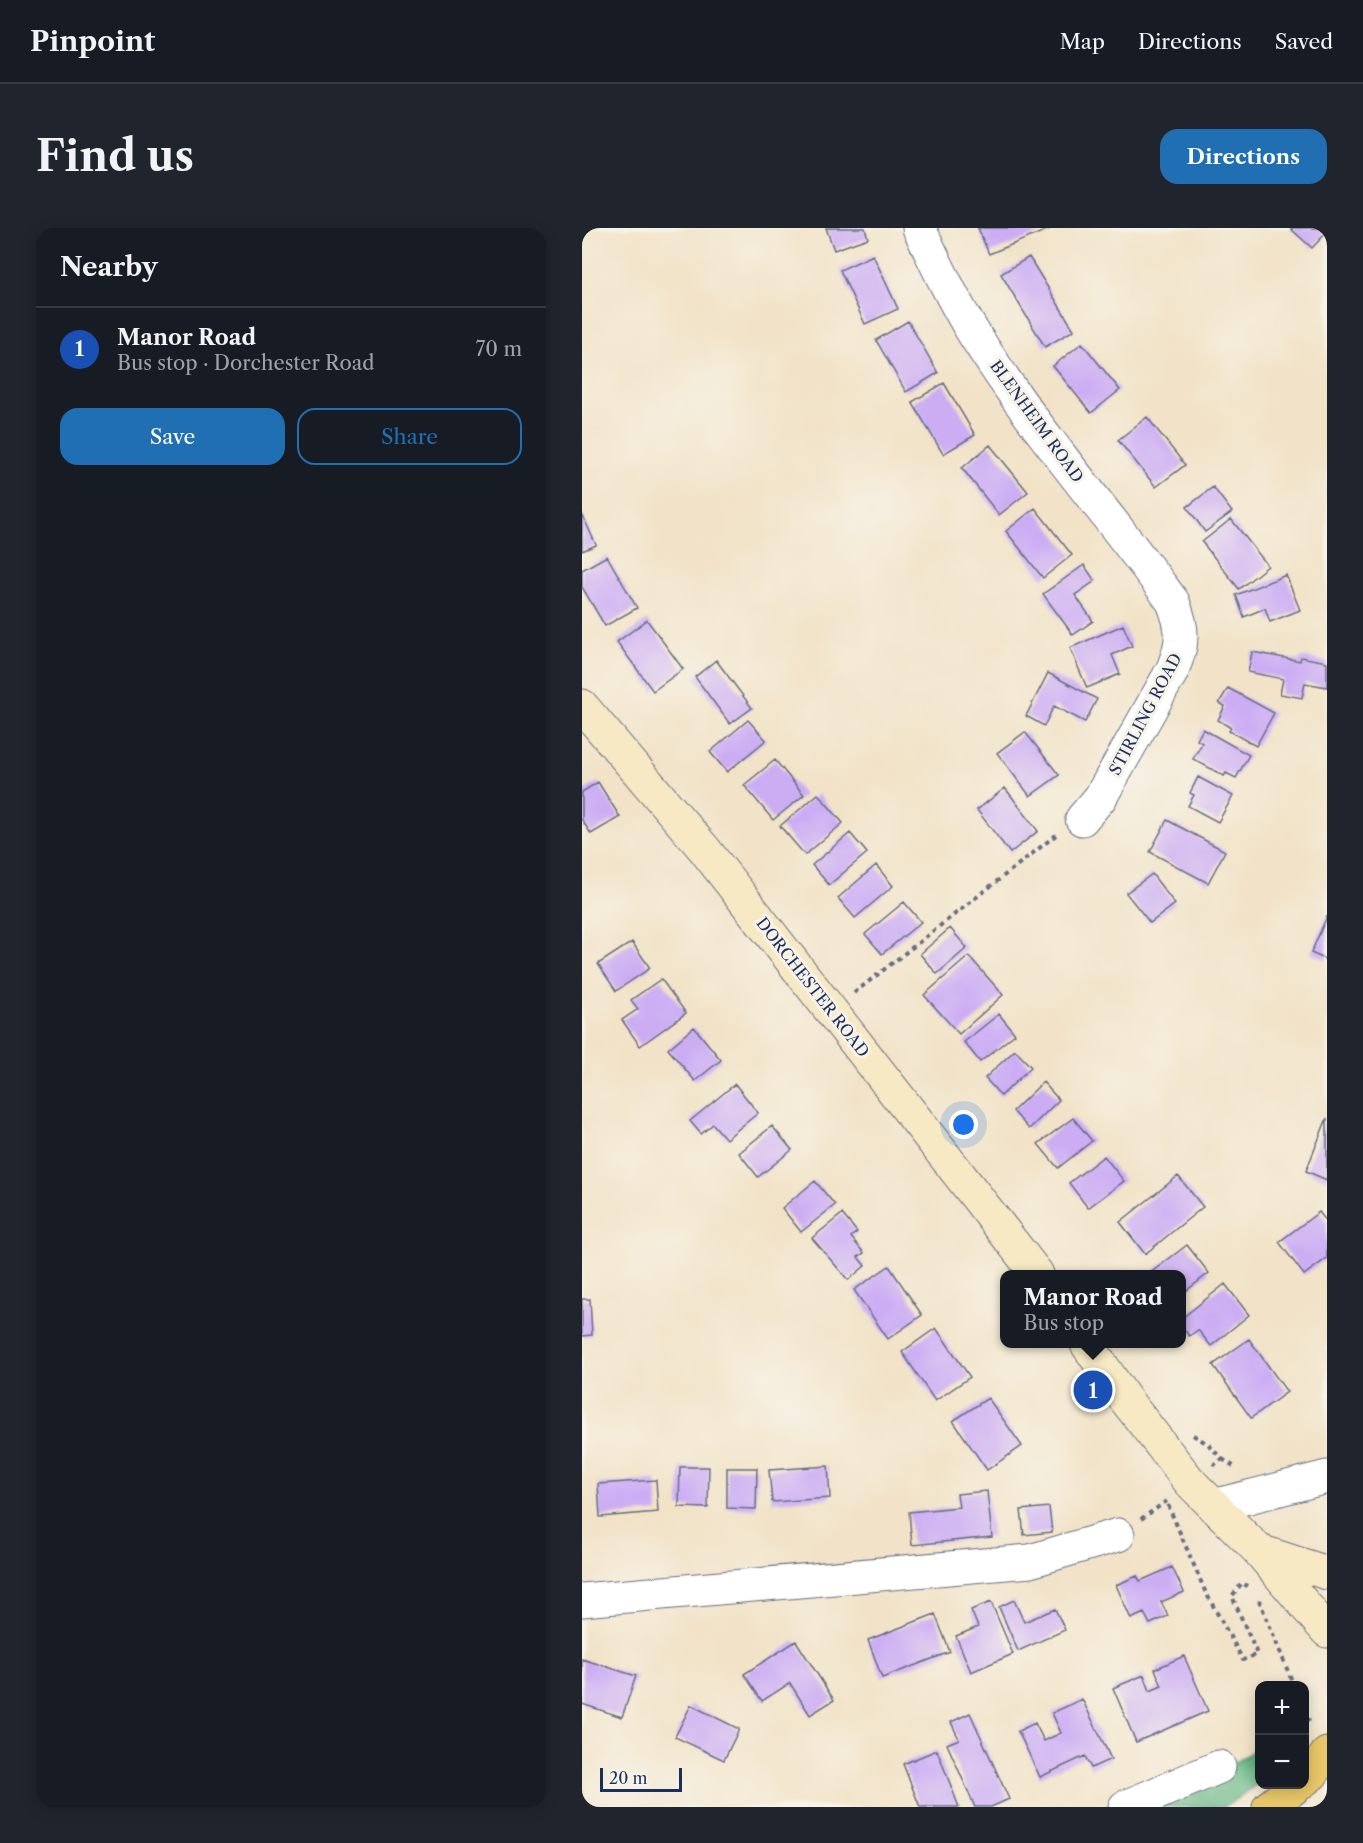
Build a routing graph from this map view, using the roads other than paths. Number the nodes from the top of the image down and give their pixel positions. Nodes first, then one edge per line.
1 (919, 228) edge
2 (1173, 602) joint
3 (582, 706) edge
4 (1069, 827) road end
5 (1033, 1270) edge
6 (1090, 1348) edge
7 (1327, 1477) edge
8 (1213, 1506) junction
9 (1118, 1535) road end
10 (1259, 1551) junction
11 (1327, 1573) edge
12 (582, 1600) edge
13 (1327, 1631) edge
14 (1327, 1754) edge
15 (1219, 1767) dead end
16 (1309, 1776) edge
17 (1294, 1789) edge
18 (1125, 1807) edge
19 (1269, 1807) edge

1 - 2 street, BLENHEIM ROAD
2 - 4 street, STIRLING ROAD
3 - 5 main road, DORCHESTER ROAD
6 - 8 main road
7 - 8 street
8 - 10 main road
9 - 12 street
10 - 11 main road
10 - 13 main road
14 - 16 highway
15 - 18 street
17 - 19 highway

